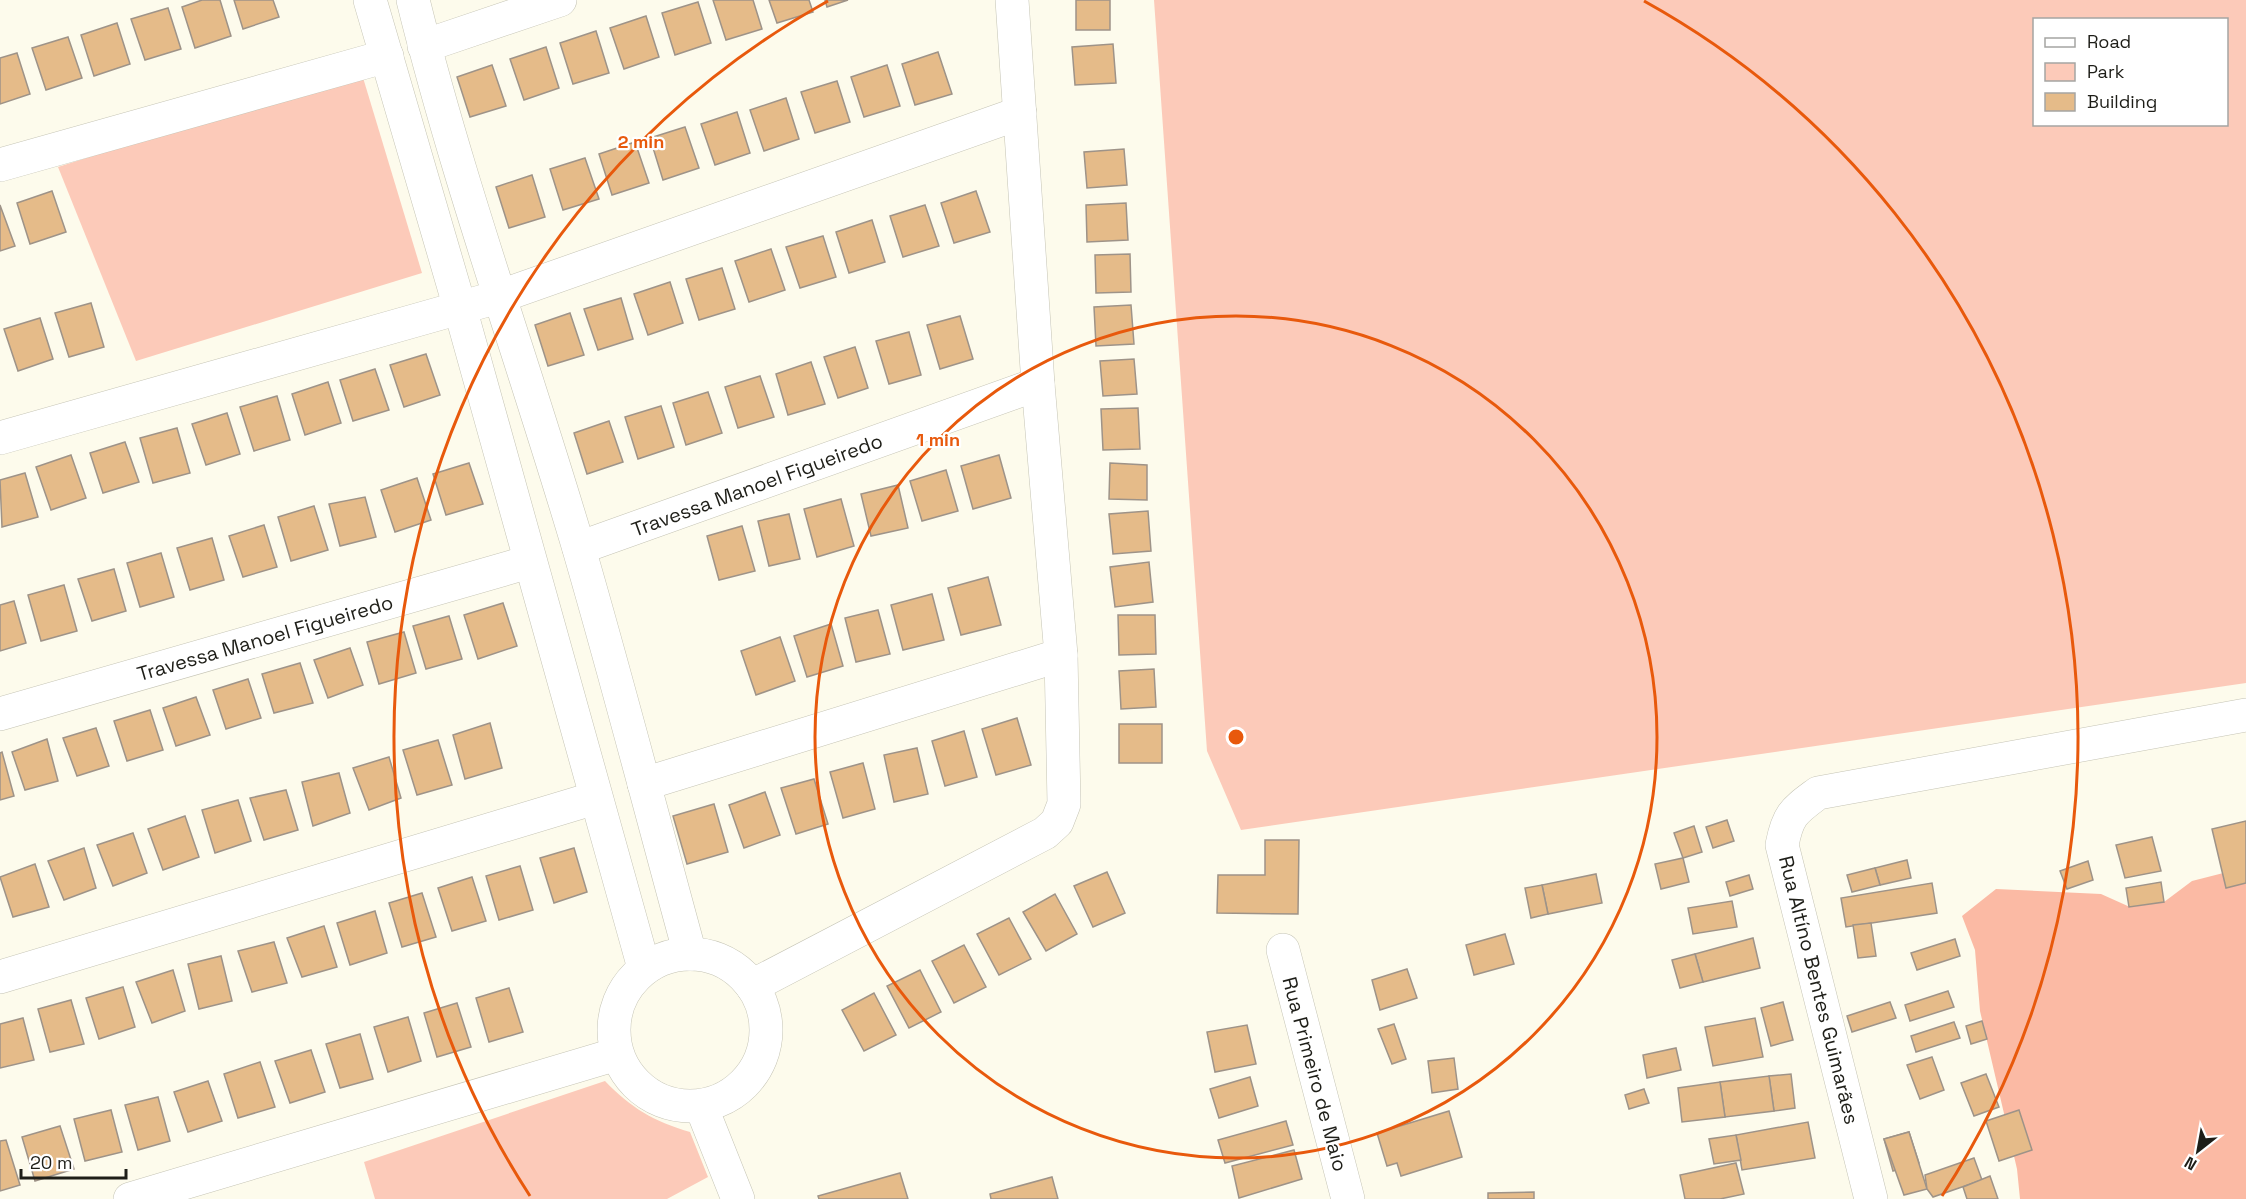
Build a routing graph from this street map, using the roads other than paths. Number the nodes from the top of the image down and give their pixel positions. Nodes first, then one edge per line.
1 (370, 0) edge
2 (413, 0) edge
3 (560, 0) edge
4 (1012, 0) edge
5 (424, 46) junction
6 (387, 56) junction
7 (1020, 113) junction
8 (0, 165) edge
9 (498, 297) junction
10 (460, 308) junction
11 (1038, 384) junction
12 (0, 438) edge
13 (579, 548) junction
14 (529, 562) junction
15 (1061, 656) junction
16 (0, 714) edge
17 (2246, 715) edge
18 (644, 784) junction
19 (595, 798) junction
20 (1283, 950) dead end
21 (690, 954) junction
22 (644, 968) junction
23 (0, 977) edge
24 (752, 986) junction
25 (617, 1054) junction
26 (701, 1106) junction
27 (130, 1199) edge
28 (738, 1199) edge
29 (1348, 1199) edge
30 (1871, 1199) edge

1 - 6 street
2 - 5 street
3 - 5 street
4 - 7 street
5 - 9 street
6 - 8 street
6 - 10 street
7 - 9 street
7 - 11 street
9 - 10 street
9 - 13 street
10 - 12 street
10 - 14 street
11 - 13 street, Travessa Manoel Figueiredo
11 - 15 street
13 - 18 street
14 - 16 street, Travessa Manoel Figueiredo
14 - 19 street
15 - 18 street
15 - 24 street
17 - 30 street, Rua Altíno Bentes Guimarães
18 - 21 street
19 - 22 street
19 - 23 street
20 - 29 street, Rua Primeiro de Maio
21 - 22 street
21 - 24 street
22 - 25 street
24 - 26 street
25 - 26 street
25 - 27 street
26 - 28 street

